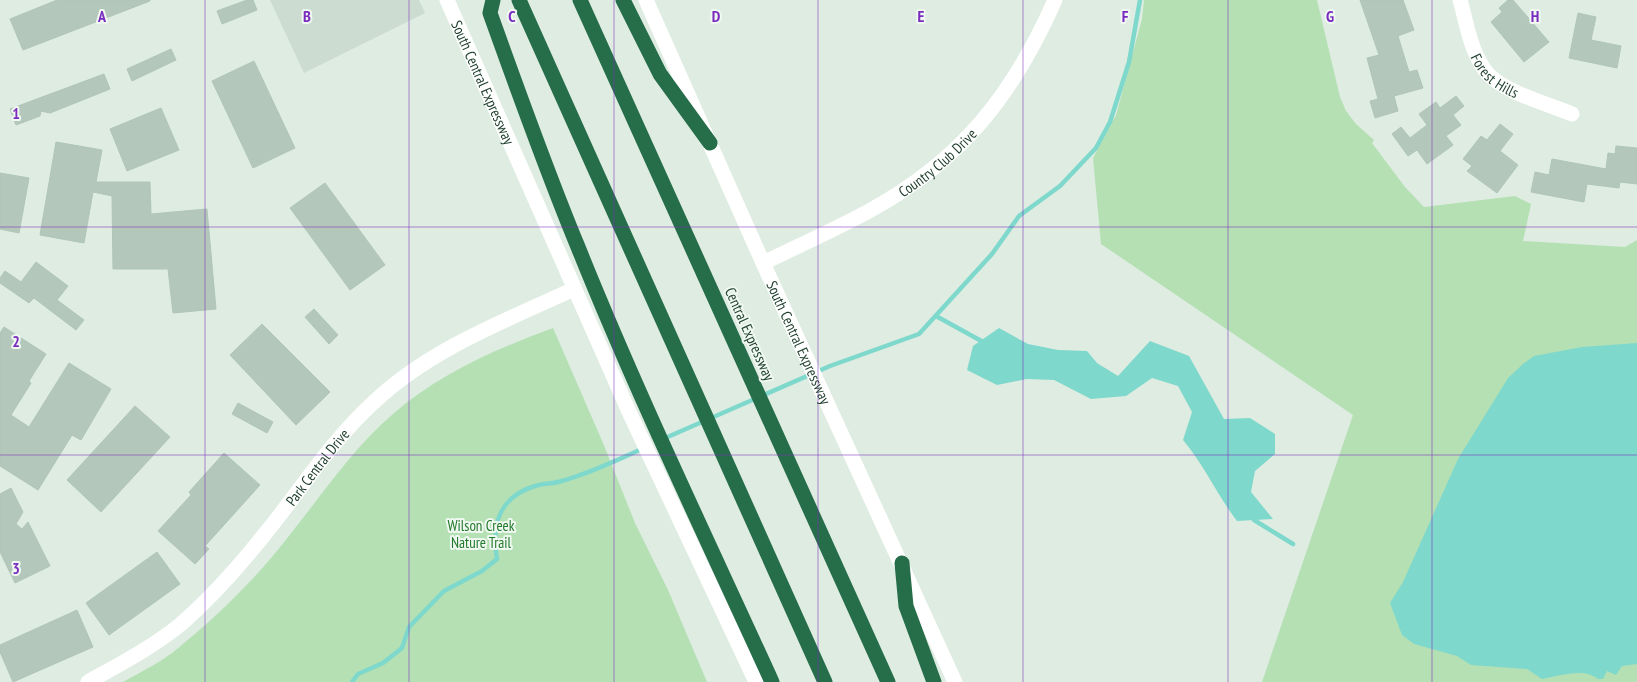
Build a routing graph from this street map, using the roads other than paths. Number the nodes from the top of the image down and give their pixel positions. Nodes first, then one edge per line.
1 (447, 0) edge
2 (493, 0) edge
3 (519, 0) edge
4 (580, 0) edge
5 (623, 0) edge
6 (646, 0) edge
7 (1055, 0) edge
8 (1460, 0) edge
9 (1572, 114) dead end
10 (710, 143) junction
11 (763, 263) junction
12 (574, 289) junction
13 (902, 563) junction
14 (88, 682) edge
15 (756, 682) edge
16 (772, 682) edge
17 (825, 682) edge
18 (888, 682) edge
19 (934, 682) edge
20 (955, 682) edge

1 - 12 main road, South Central Expressway
2 - 16 highway
3 - 17 highway
4 - 18 highway, Central Expressway
5 - 10 highway
6 - 10 main road, South Central Expressway
7 - 11 main road, Country Club Drive
8 - 9 main road, Forest Hills
10 - 11 main road, South Central Expressway
11 - 13 main road, South Central Expressway
12 - 14 main road, Park Central Drive
12 - 15 main road, South Central Expressway
13 - 19 highway
13 - 20 main road, South Central Expressway

